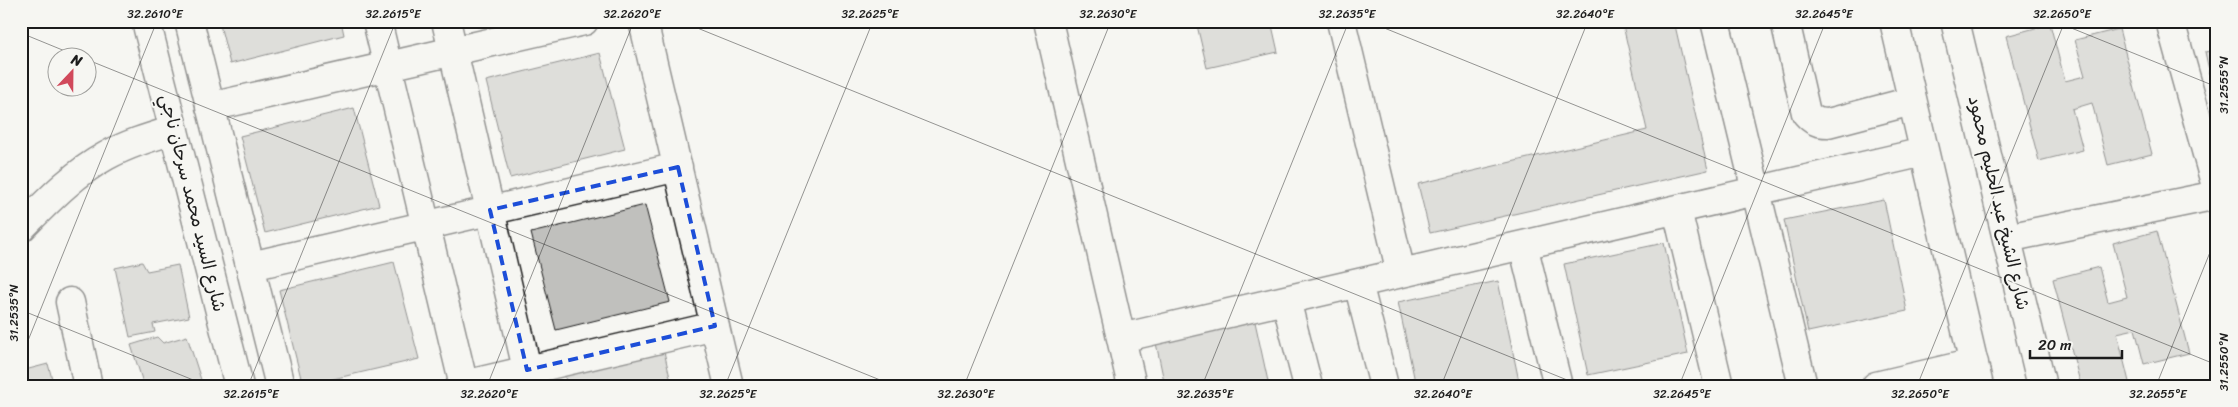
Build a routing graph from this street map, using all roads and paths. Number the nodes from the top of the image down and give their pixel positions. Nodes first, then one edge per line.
1 (146, 21) edge
2 (189, 21) edge
3 (377, 21) edge
4 (446, 21) edge
5 (584, 21) edge
6 (643, 21) edge
7 (1048, 21) edge
8 (1341, 21) edge
9 (1715, 21) edge
10 (1784, 21) edge
11 (1894, 21) edge
12 (2170, 21) edge
13 (1959, 22) edge
14 (452, 50) junction
15 (387, 65) junction
16 (1912, 101) junction
17 (210, 107) junction
18 (2208, 125) edge
19 (174, 130) junction
20 (1924, 152) junction
21 (678, 167) junction
22 (2217, 190) edge
23 (1756, 191) junction
24 (2217, 195) edge
25 (490, 210) junction
26 (1677, 210) junction
27 (426, 224) junction
28 (21, 228) edge
29 (2007, 238) junction
30 (1523, 245) junction
31 (251, 266) junction
32 (1401, 273) junction
33 (1358, 283) junction
34 (1286, 300) junction
35 (70, 302) dead end
36 (715, 326) junction
37 (1121, 338) junction
38 (1977, 374) edge
39 (529, 378) edge
40 (463, 385) edge
41 (88, 386) edge
42 (239, 386) edge
43 (280, 386) edge
44 (729, 386) edge
45 (1132, 386) edge
46 (1308, 386) edge
47 (1384, 386) edge
48 (1558, 386) edge
49 (1718, 386) edge
50 (1804, 386) edge
51 (1876, 386) edge
52 (2042, 386) edge

1 - 19 street, شارع السيد محمد سرحان ناجي
2 - 17 street
3 - 15 street
4 - 14 street
5 - 14 street
6 - 21 street
7 - 37 street
8 - 32 street
9 - 23 street
10 - 16 street
11 - 16 street
12 - 18 street
13 - 29 street, شارع الشيخ عبد الحليم محمود
14 - 15 street
14 - 25 street
15 - 17 street
15 - 27 street
16 - 20 street
17 - 31 street
18 - 22 street
19 - 28 street
19 - 42 street, شارع السيد محمد سرحان ناجي
20 - 23 street
20 - 38 street
21 - 25 street
21 - 36 street
23 - 26 street
23 - 50 street
24 - 29 street
25 - 27 street
25 - 39 street
26 - 30 street
26 - 49 street
27 - 31 street
27 - 40 street
29 - 52 street, شارع الشيخ عبد الحليم محمود
30 - 32 street
30 - 48 street
31 - 43 street
32 - 33 street
33 - 34 street
33 - 47 street
34 - 37 street
34 - 46 street
35 - 41 street
36 - 39 street
36 - 44 street
37 - 45 street
38 - 51 street
39 - 40 street

